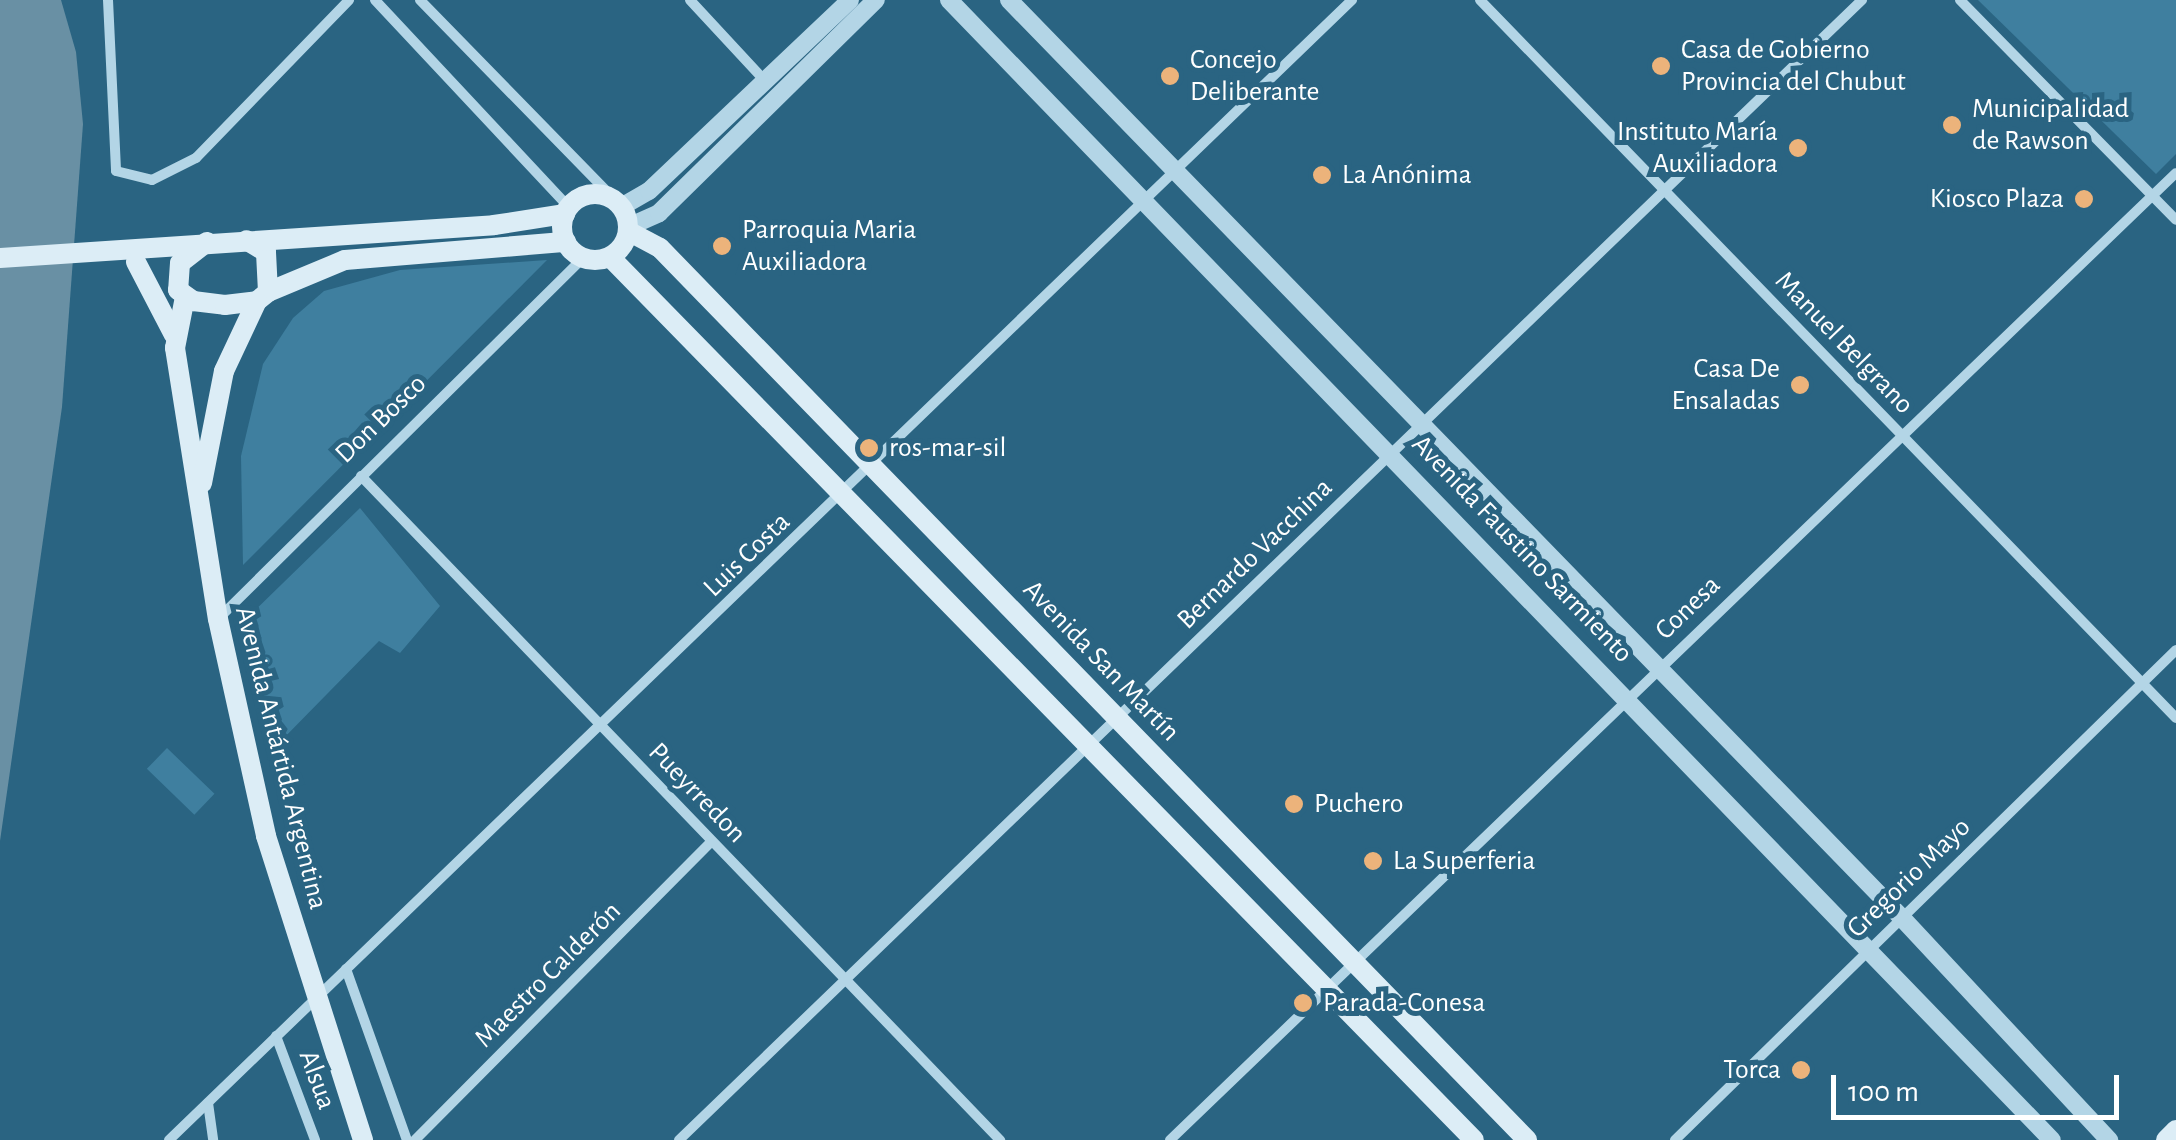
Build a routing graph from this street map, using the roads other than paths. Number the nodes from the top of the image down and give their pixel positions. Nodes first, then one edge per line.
1 (108, 0) edge
2 (349, 0) edge
3 (375, 0) edge
4 (420, 0) edge
5 (690, 0) edge
6 (850, 0) edge
7 (876, 0) edge
8 (949, 0) edge
9 (1009, 0) edge
10 (1352, 0) edge
11 (1480, 0) edge
12 (1862, 0) edge
13 (1960, 0) edge
14 (766, 82) junction
15 (2176, 173) edge
16 (1175, 174) junction
17 (1664, 191) junction
18 (2152, 195) junction
19 (1149, 200) junction
20 (567, 211) junction
21 (624, 217) junction
22 (2176, 220) edge
23 (244, 239) junction
24 (212, 240) junction
25 (566, 242) junction
26 (99, 251) junction
27 (610, 256) junction
28 (0, 258) edge
29 (583, 258) junction
30 (136, 262) junction
31 (182, 294) junction
32 (263, 296) junction
33 (175, 337) junction
34 (1420, 426) junction
35 (1902, 435) junction
36 (1392, 453) junction
37 (872, 466) junction
38 (362, 476) junction
39 (845, 492) junction
40 (199, 500) junction
41 (218, 619) junction
42 (2176, 650) edge
43 (1658, 668) junction
44 (2142, 682) junction
45 (1627, 698) junction
46 (1117, 718) junction
47 (2176, 718) edge
48 (602, 726) junction
49 (1090, 744) junction
50 (712, 841) junction
51 (1902, 918) junction
52 (1868, 950) junction
53 (1354, 962) junction
54 (346, 969) junction
55 (846, 980) junction
56 (1327, 988) junction
57 (316, 997) junction
58 (276, 1036) junction
59 (208, 1103) junction
60 (2176, 1130) edge
61 (169, 1140) edge
62 (213, 1140) edge
63 (315, 1140) edge
64 (364, 1140) edge
65 (411, 1140) edge
66 (679, 1140) edge
67 (1000, 1140) edge
68 (1170, 1140) edge
69 (1474, 1140) edge
70 (1527, 1140) edge
71 (1675, 1140) edge
72 (2052, 1140) edge
73 (2109, 1140) edge
74 (2166, 1140) edge

1 - 2 street
3 - 20 street
4 - 21 street, Avenida San Martín
5 - 14 street
6 - 14 street
7 - 21 street
8 - 19 street, Avenida Faustino Sarmiento
9 - 16 street, Avenida Faustino Sarmiento
10 - 16 street, Luis Costa
11 - 17 street, Manuel Belgrano
12 - 17 street, Bernardo Vacchina
13 - 18 street
14 - 21 street
15 - 18 street, Conesa
16 - 19 street, Luis Costa
16 - 34 street, Avenida Faustino Sarmiento
17 - 34 street, Bernardo Vacchina
17 - 35 street, Manuel Belgrano
18 - 22 street
18 - 35 street, Conesa
19 - 36 street, Avenida Faustino Sarmiento
19 - 37 street, Luis Costa
20 - 21 main road
20 - 23 main road
20 - 25 main road
21 - 27 main road
21 - 37 main road, Avenida San Martín
23 - 24 main road
23 - 32 main road
24 - 26 main road
24 - 31 main road
25 - 29 main road
25 - 32 main road
26 - 28 main road
26 - 30 main road
27 - 29 main road
27 - 39 main road
29 - 38 street, Don Bosco
30 - 31 main road
30 - 33 main road
31 - 32 main road
31 - 33 main road, Avenida Antártida Argentina
32 - 40 main road, Avenida Antártida Argentina
33 - 40 main road, Avenida Antártida Argentina
34 - 36 street, Bernardo Vacchina
34 - 43 street, Avenida Faustino Sarmiento
35 - 43 street, Conesa
35 - 44 street, Manuel Belgrano
36 - 45 street, Avenida Faustino Sarmiento
36 - 46 street, Bernardo Vacchina
37 - 39 street, Luis Costa
37 - 46 main road, Avenida San Martín
38 - 41 street, Don Bosco
38 - 48 street, Pueyrredon
39 - 48 street, Luis Costa
39 - 49 main road
40 - 41 main road, Avenida Antártida Argentina
41 - 57 main road, Avenida Antártida Argentina
42 - 44 street, Gregorio Mayo
43 - 45 street, Conesa
43 - 51 street, Avenida Faustino Sarmiento
44 - 47 street, Manuel Belgrano
44 - 51 street, Gregorio Mayo
45 - 52 street, Avenida Faustino Sarmiento
45 - 53 street, Conesa
46 - 49 street, Bernardo Vacchina
46 - 53 main road, Avenida San Martín
48 - 50 street, Pueyrredon
48 - 54 street, Luis Costa
49 - 55 street, Bernardo Vacchina
49 - 56 main road
50 - 55 street, Pueyrredon
50 - 65 street, Maestro Calderón
51 - 52 street, Gregorio Mayo
51 - 73 street, Avenida Faustino Sarmiento
52 - 71 street, Gregorio Mayo
52 - 72 street, Avenida Faustino Sarmiento
53 - 56 street, Conesa
53 - 70 main road, Avenida San Martín
54 - 57 street, Luis Costa
54 - 65 street
55 - 66 street, Bernardo Vacchina
55 - 67 street, Pueyrredon
56 - 68 street, Conesa
56 - 69 main road
57 - 58 street, Luis Costa
57 - 64 main road, Avenida Antártida Argentina
58 - 59 street, Luis Costa
58 - 63 street, Alsua
59 - 61 street, Luis Costa
59 - 62 street
60 - 74 main road

